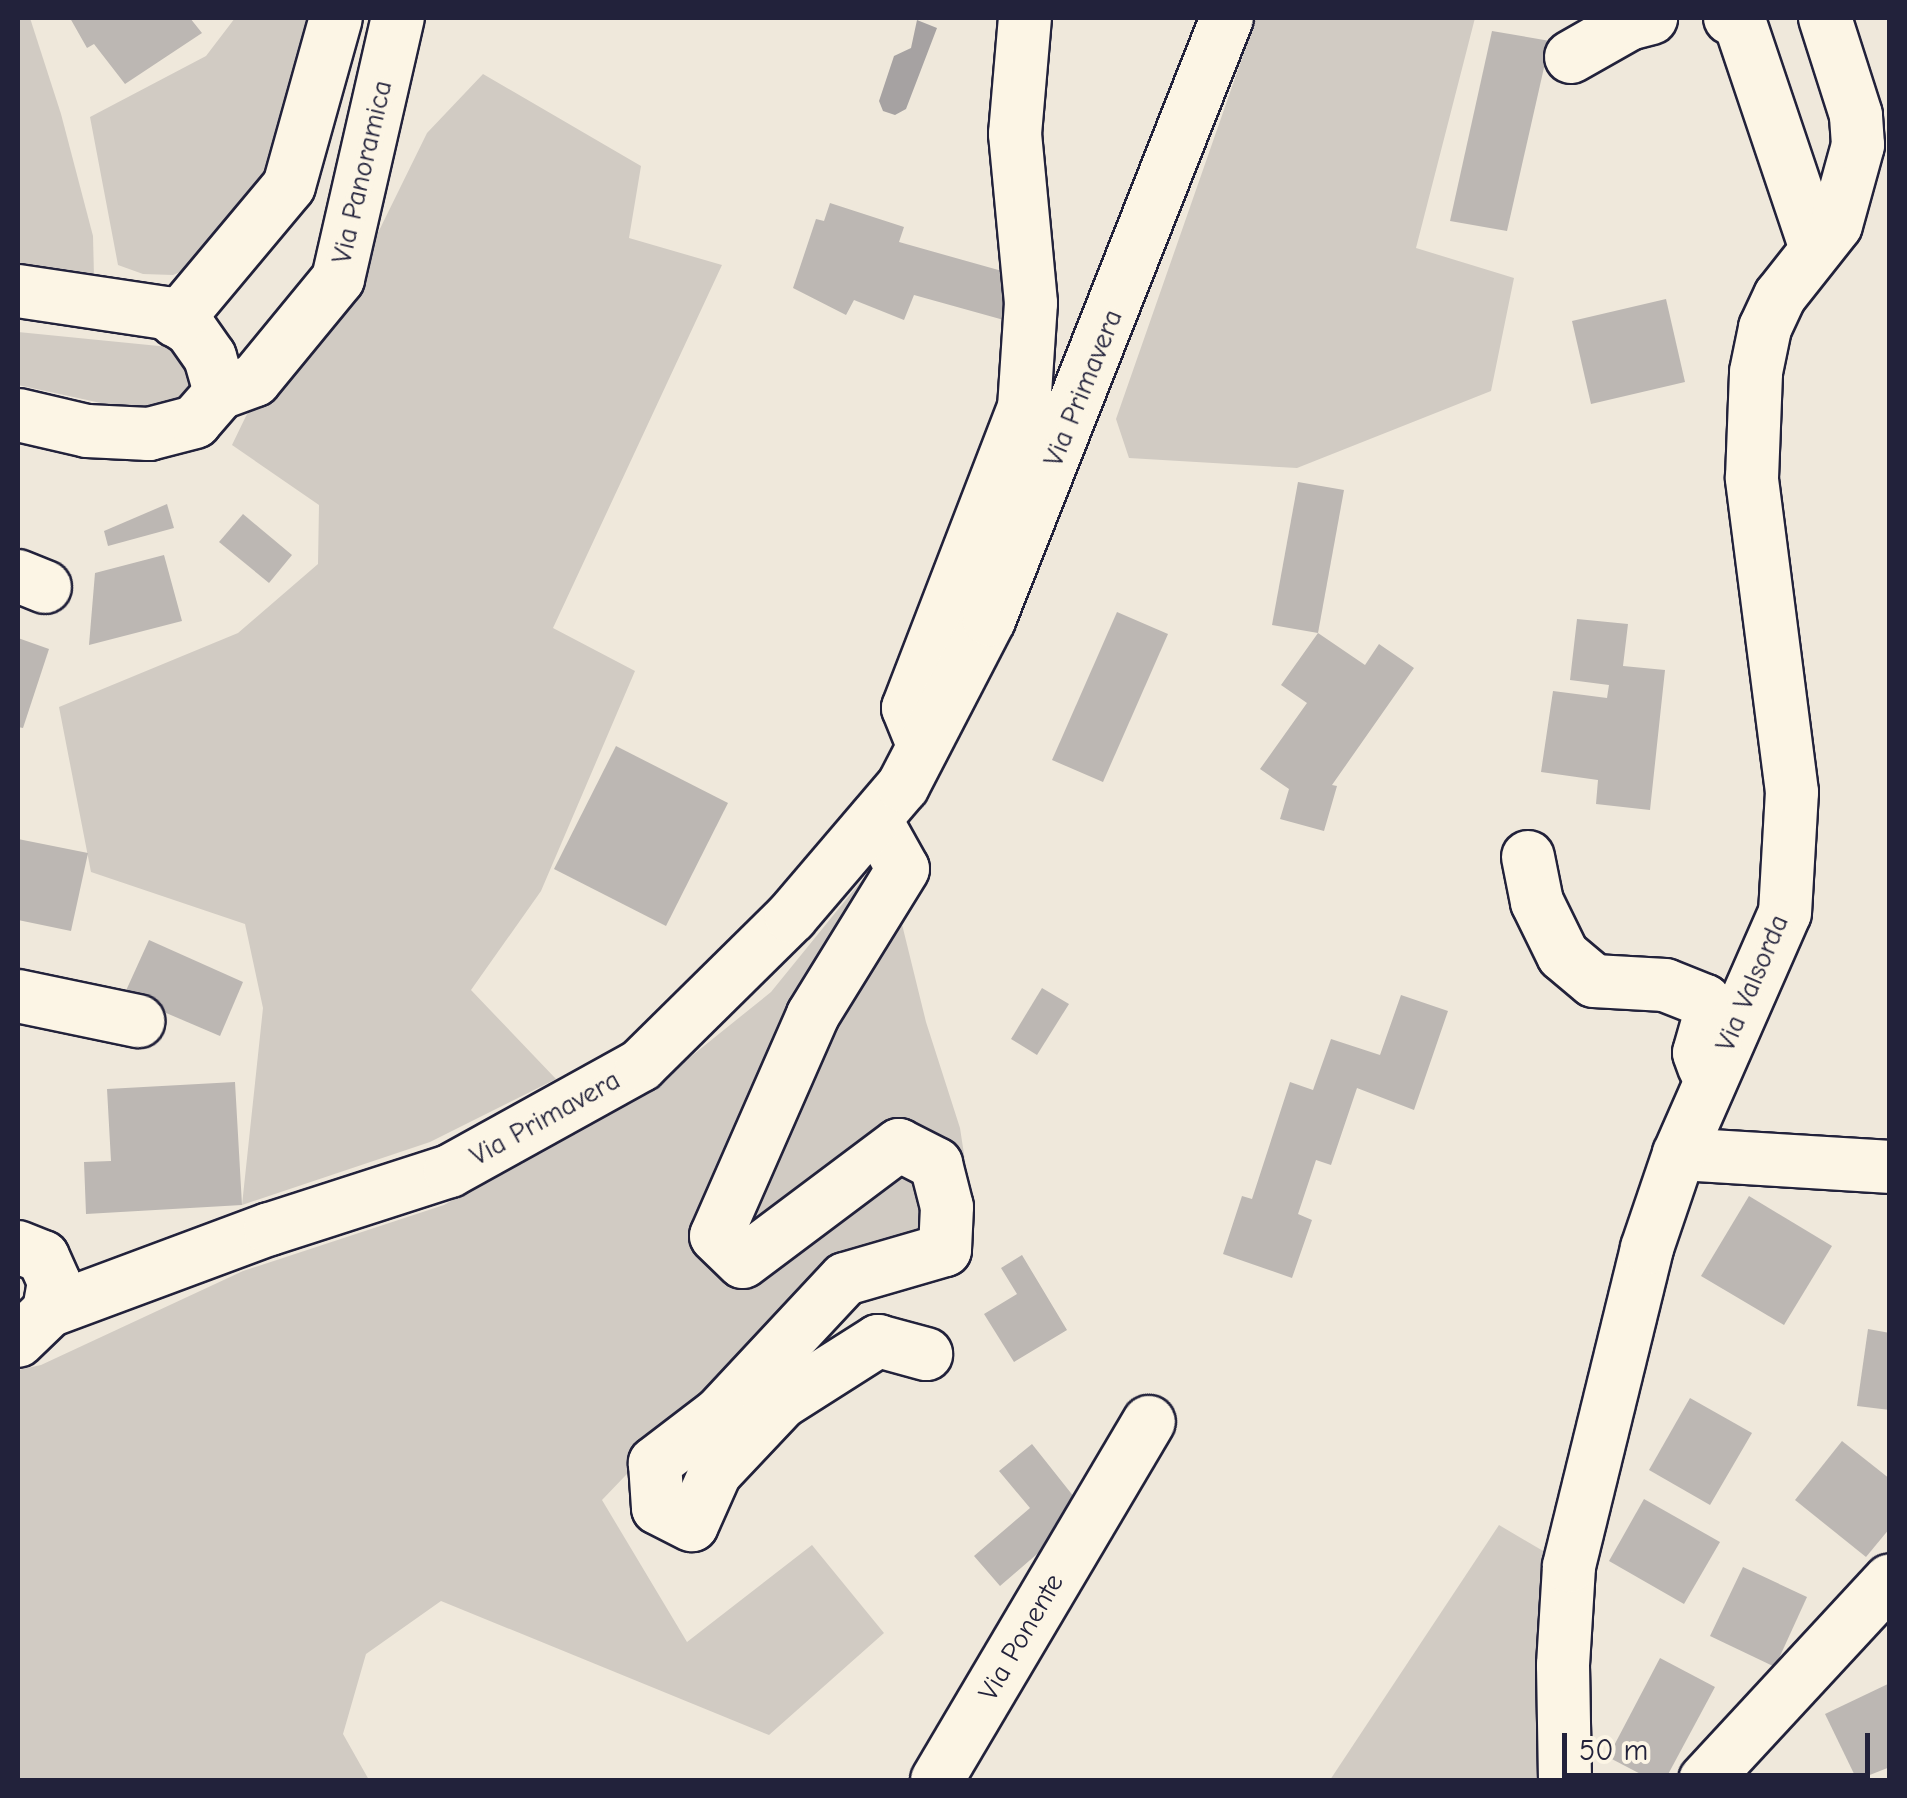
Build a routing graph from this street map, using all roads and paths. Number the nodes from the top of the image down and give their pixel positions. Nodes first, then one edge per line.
1 (336, 18) edge
2 (398, 18) edge
3 (1026, 18) edge
4 (1227, 18) edge
5 (1652, 18) edge
6 (1730, 18) edge
7 (1825, 18) edge
8 (1571, 57) dead end
9 (1816, 250) junction
10 (18, 291) edge
11 (176, 321) junction
12 (220, 394) junction
13 (18, 415) edge
14 (925, 751) junction
15 (874, 819) junction
16 (1528, 857) dead end
17 (18, 996) edge
18 (138, 1021) dead end
19 (1710, 1083) junction
20 (1679, 1154) junction
21 (1890, 1167) edge
22 (18, 1247) edge
23 (33, 1326) edge
24 (926, 1354) dead end
25 (1149, 1422) dead end
26 (1890, 1580) edge
27 (937, 1780) edge
28 (1564, 1780) edge
29 (1705, 1780) edge

1 - 11 street
2 - 12 street, Via Panoramica
3 - 14 street, Via Primavera
4 - 14 street, Via Primavera
5 - 8 street
6 - 9 street
7 - 9 street, Via Valsorda
9 - 19 street, Via Valsorda
10 - 11 street
11 - 12 street
12 - 13 street, Via Panoramica
14 - 15 street, Via Primavera
15 - 23 street, Via Primavera
15 - 24 street
16 - 19 street
17 - 18 street
19 - 20 street, Via Valsorda
20 - 21 street
20 - 28 street, Via Valsorda
22 - 23 street
25 - 27 street, Via Ponente
26 - 29 street

